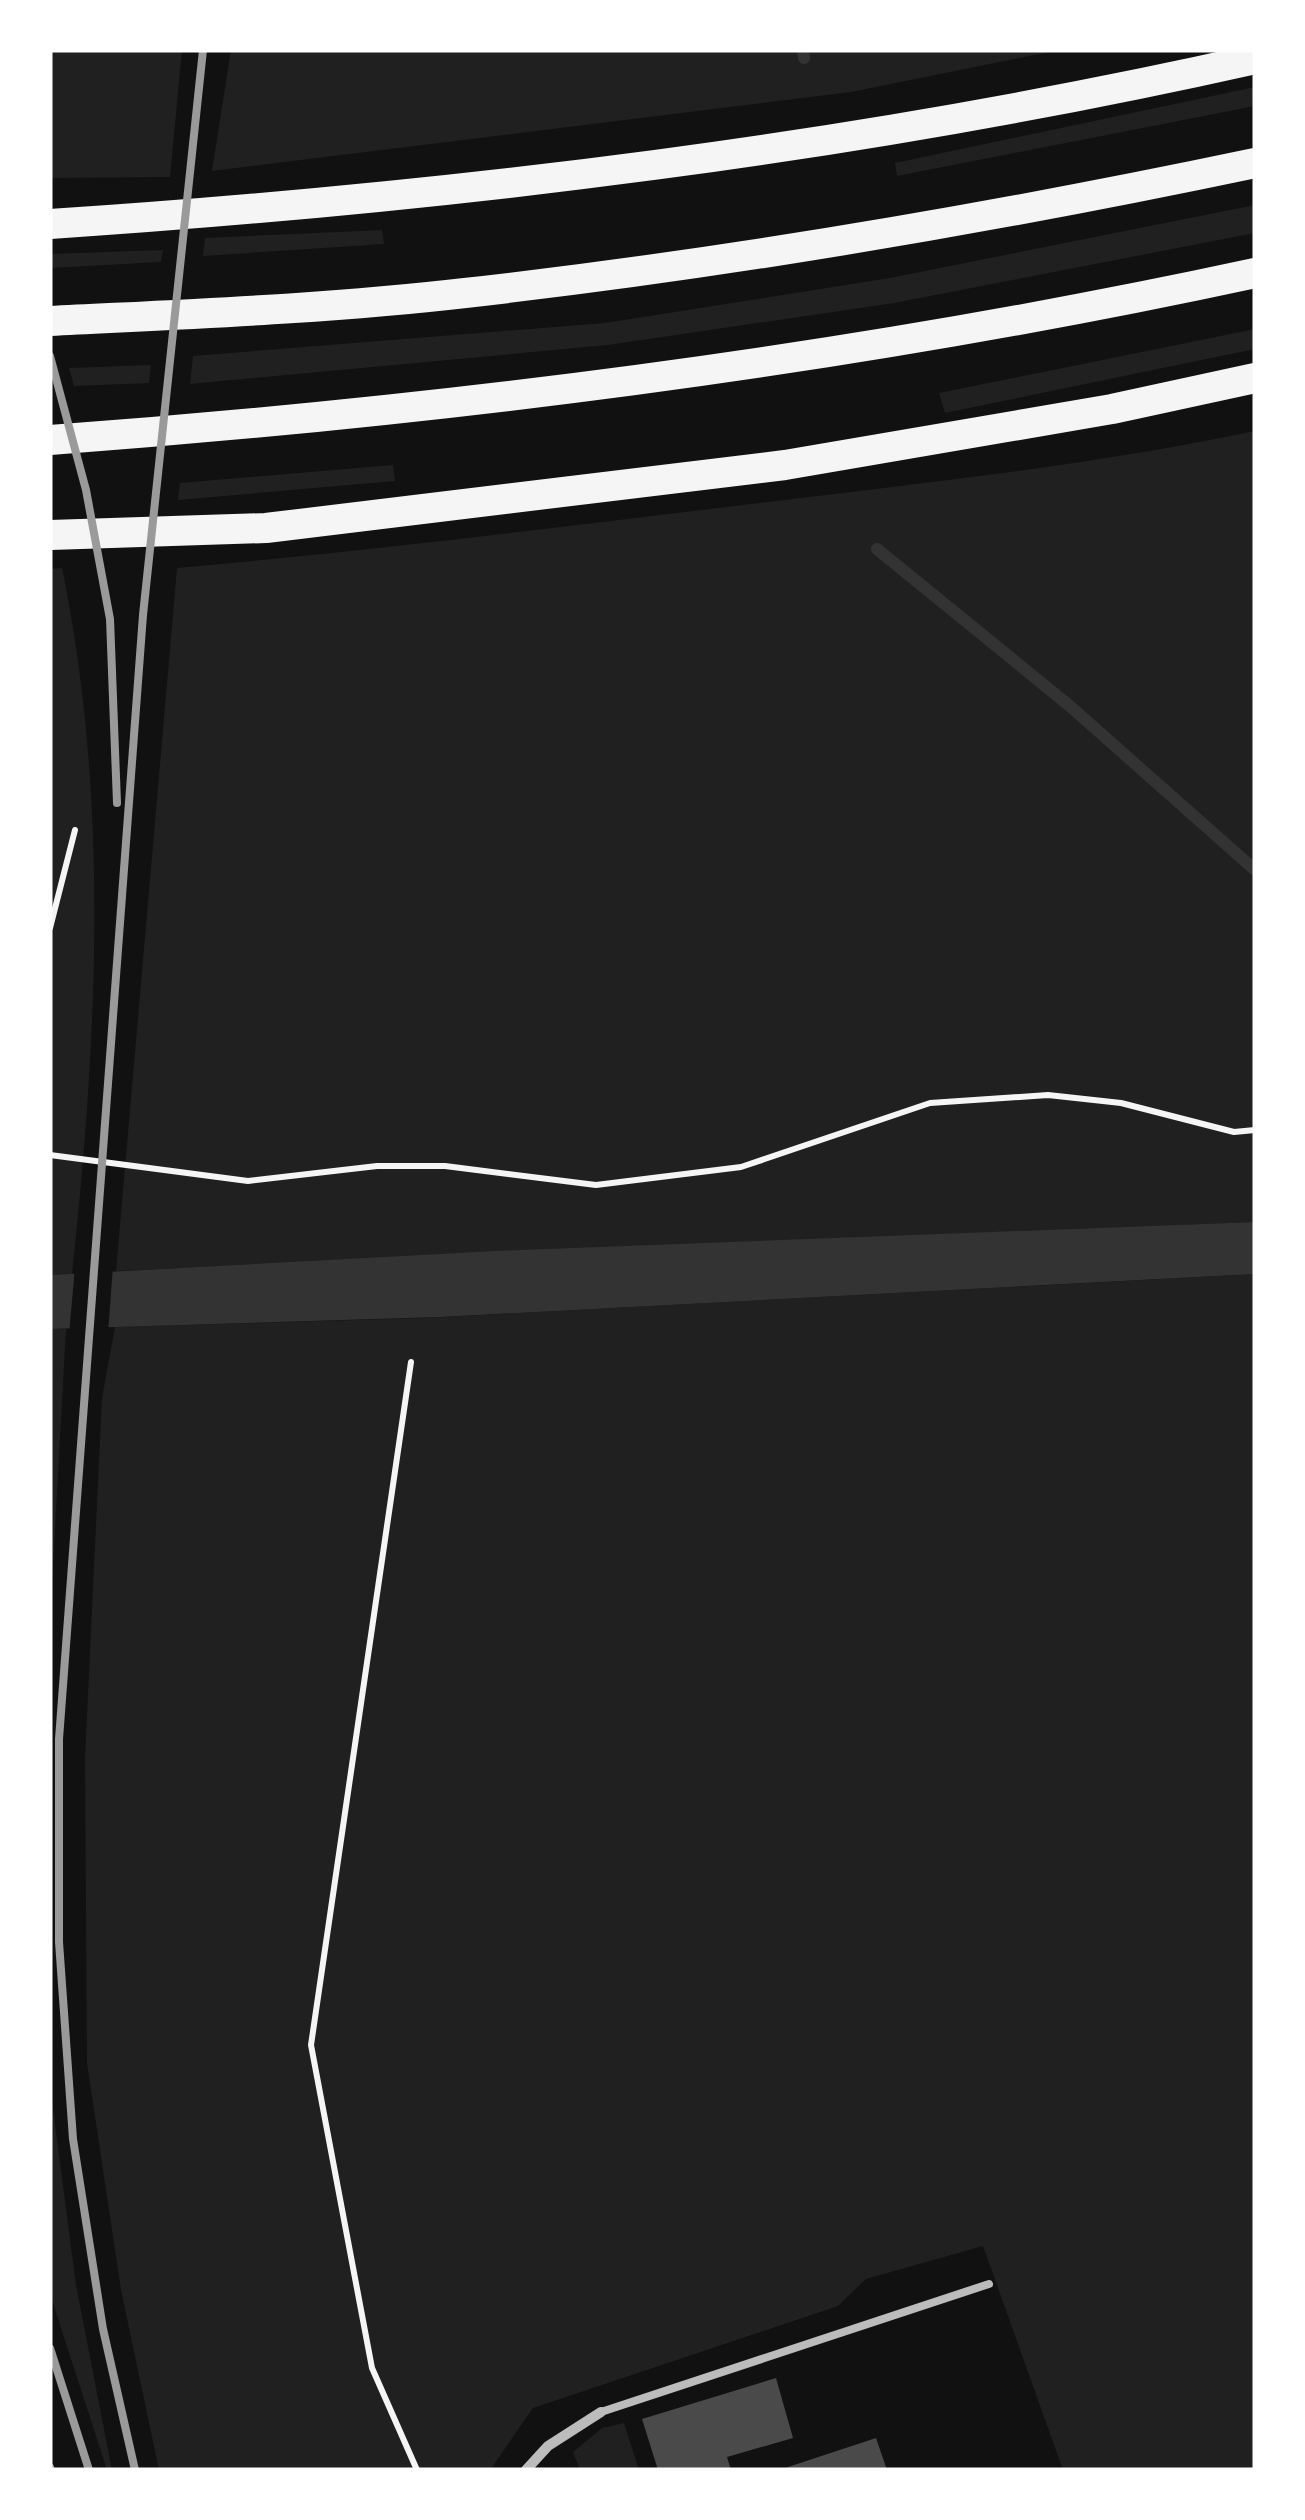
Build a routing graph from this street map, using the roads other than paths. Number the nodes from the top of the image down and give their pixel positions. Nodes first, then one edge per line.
1 (1255, 59) edge
2 (1255, 163) edge
3 (50, 224) edge
4 (1255, 273) edge
5 (50, 321) edge
6 (1255, 378) edge
7 (50, 440) edge
8 (50, 535) edge
9 (989, 2284) dead end
10 (601, 2412) joint
11 (526, 2470) edge

1 - 3 highway
2 - 5 highway
4 - 7 highway
6 - 8 highway
9 - 10 lane
10 - 11 street

